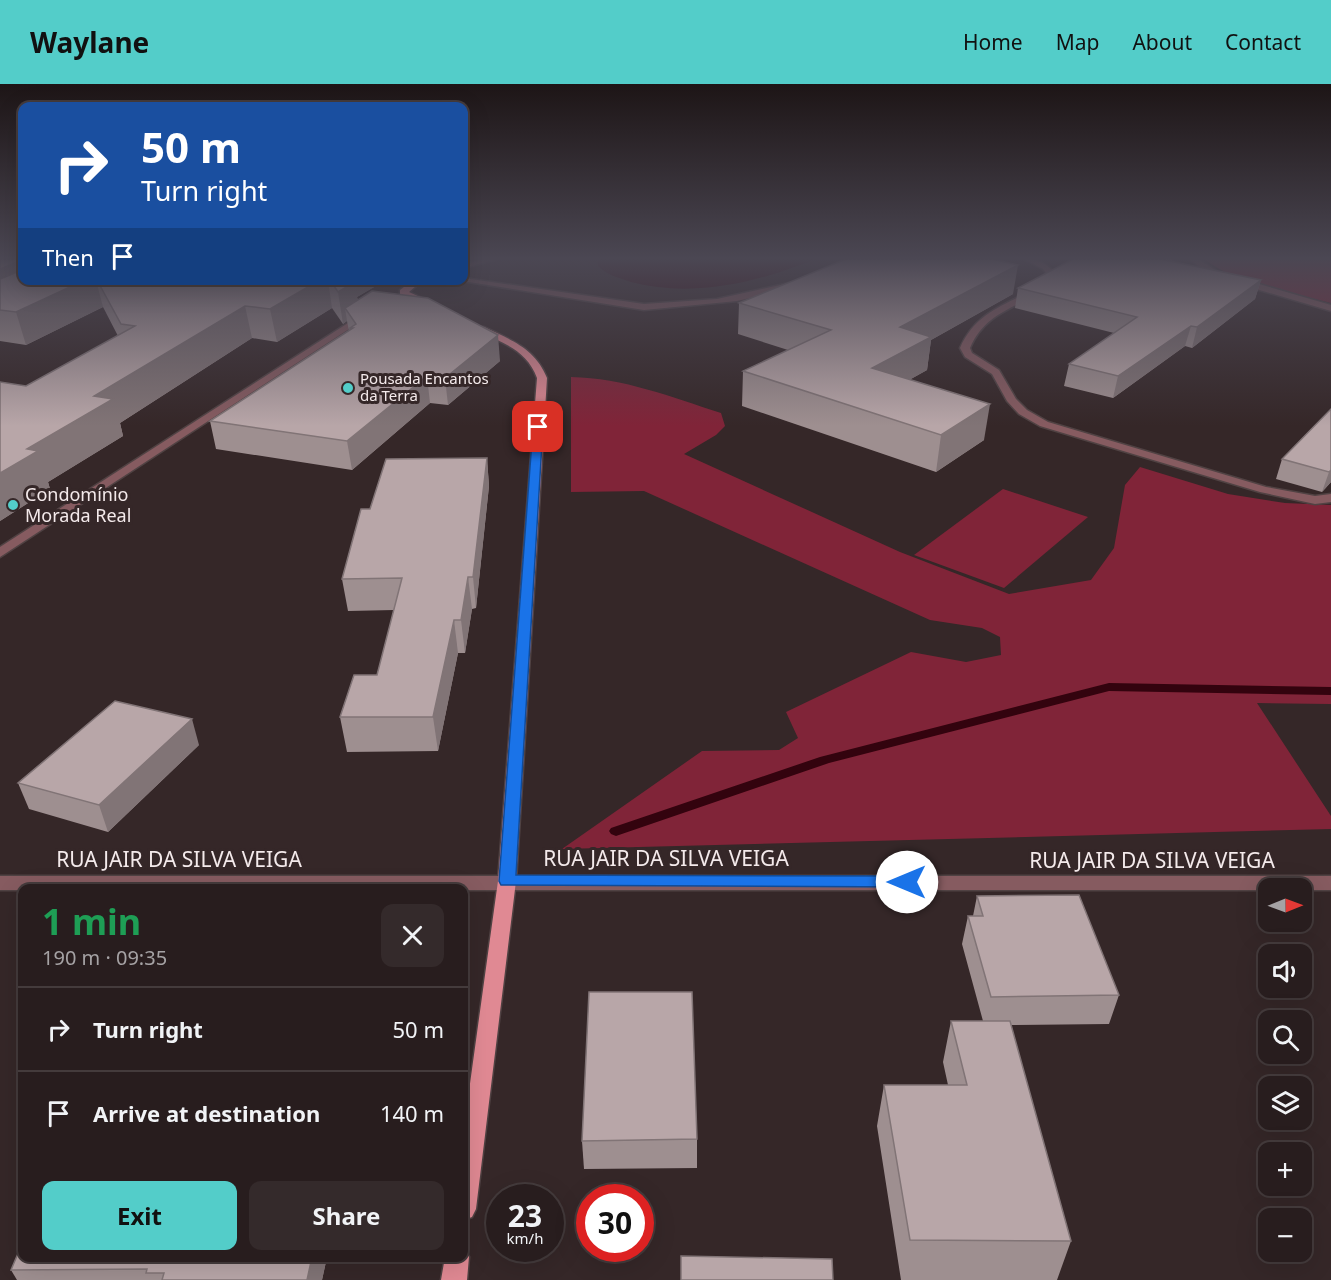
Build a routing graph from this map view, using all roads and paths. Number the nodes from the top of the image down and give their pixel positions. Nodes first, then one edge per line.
1 (366, 315) edge
2 (990, 315) edge
3 (463, 321) edge
4 (1331, 498) edge
5 (0, 553) edge
6 (507, 881) junction
7 (0, 883) edge
8 (1331, 884) edge
9 (468, 1178) edge
10 (456, 1262) edge
11 (454, 1280) edge

1 - 5 street
2 - 4 street
3 - 6 main road
6 - 7 street, RUA JAIR DA SILVA VEIGA
6 - 8 street, RUA JAIR DA SILVA VEIGA
6 - 9 main road
10 - 11 main road

